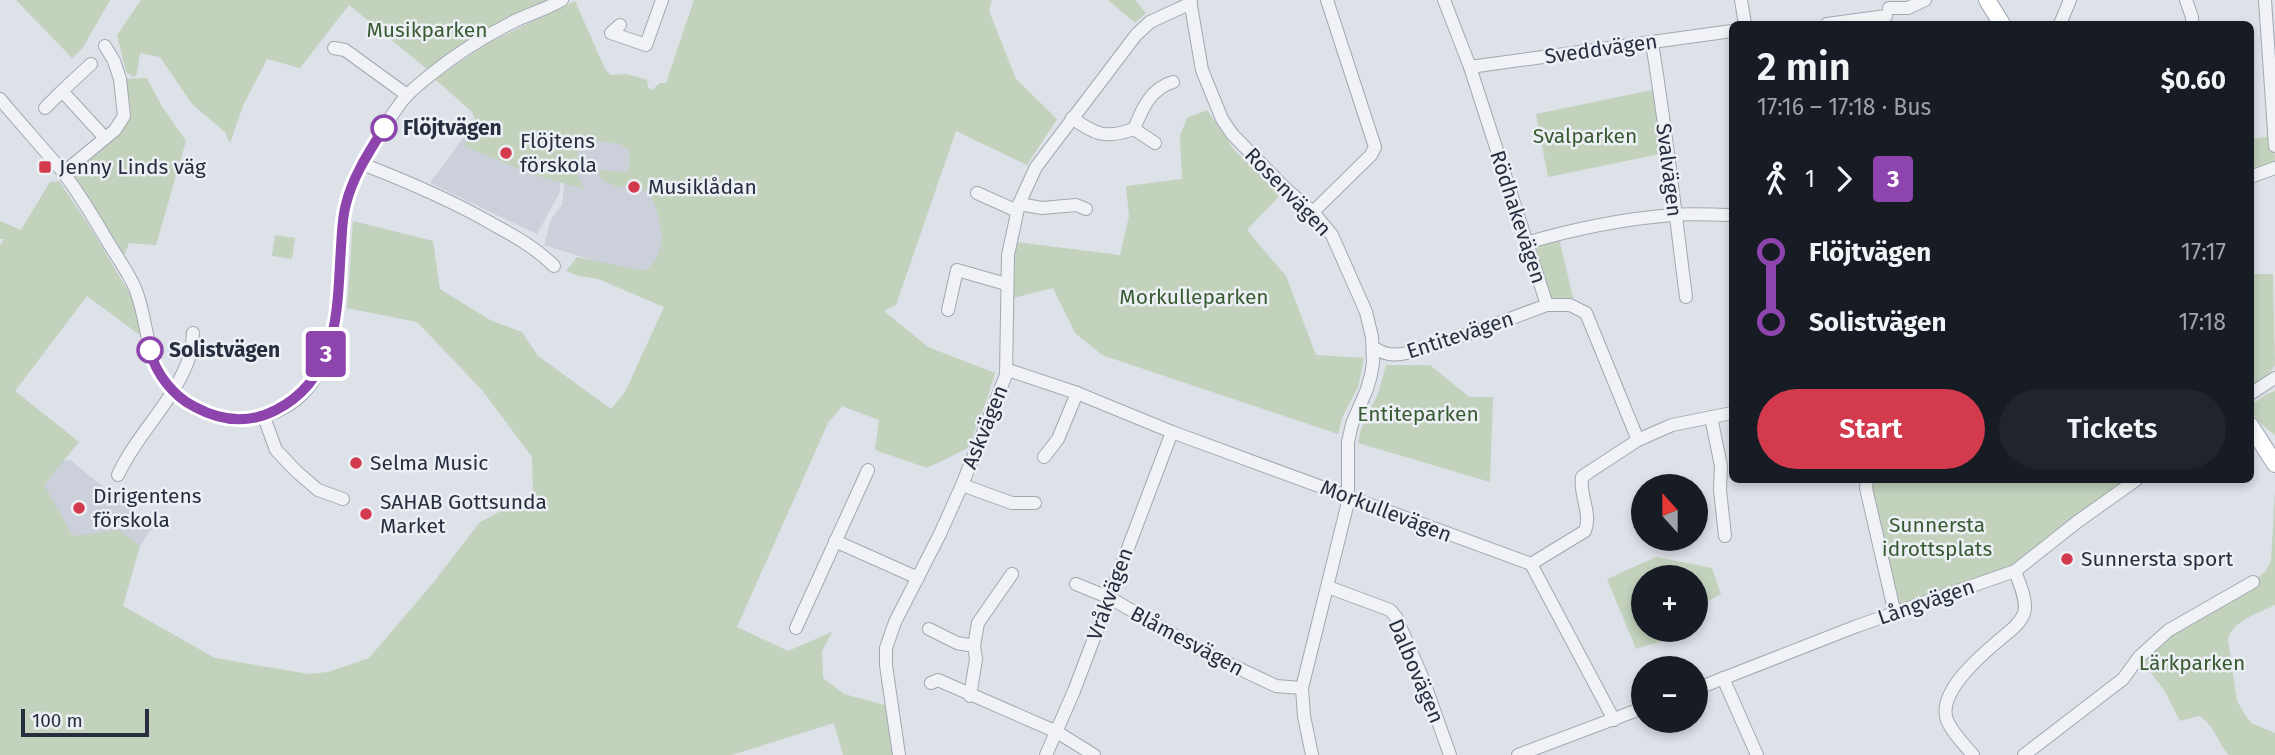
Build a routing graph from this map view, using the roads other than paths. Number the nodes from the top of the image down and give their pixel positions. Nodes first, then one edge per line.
1 (562, 0) edge
2 (662, 0) edge
3 (1327, 0) edge
4 (1444, 0) edge
5 (1741, 0) edge
6 (1925, 0) edge
7 (1987, 0) edge
8 (2070, 0) edge
9 (2186, 0) edge
10 (2265, 0) edge
11 (1191, 1) edge
12 (1888, 12) edge
13 (1744, 21) edge
14 (1842, 21) edge
15 (2000, 21) edge
16 (2061, 21) edge
17 (2192, 21) edge
18 (620, 24) dead end
19 (2265, 29) junction
20 (2254, 30) edge
21 (1729, 31) edge
22 (1652, 43) junction
23 (105, 46) dead end
24 (334, 48) dead end
25 (91, 64) dead end
26 (1470, 67) junction
27 (1173, 82) dead end
28 (62, 91) junction
29 (407, 94) junction
30 (0, 99) edge
31 (46, 108) dead end
32 (1072, 118) junction
33 (2274, 126) edge
34 (1134, 129) junction
35 (105, 138) junction
36 (1155, 143) dead end
37 (2275, 146) edge
38 (362, 164) junction
39 (2275, 168) edge
40 (63, 173) junction
41 (2254, 176) edge
42 (977, 193) dead end
43 (1018, 208) junction
44 (1086, 209) dead end
45 (1313, 212) junction
46 (1674, 215) junction
47 (1729, 215) edge
48 (1526, 243) junction
49 (554, 266) dead end
50 (1006, 284) junction
51 (1686, 297) dead end
52 (1547, 305) junction
53 (948, 310) dead end
54 (193, 333) dead end
55 (1373, 347) junction
56 (1007, 370) junction
57 (2275, 378) edge
58 (173, 391) junction
59 (2254, 391) edge
60 (1077, 393) junction
61 (1729, 414) edge
62 (264, 417) junction
63 (1711, 417) junction
64 (2254, 431) edge
65 (1172, 432) junction
66 (1638, 440) junction
67 (1044, 457) dead end
68 (2275, 464) edge
69 (868, 470) dead end
70 (118, 475) dead end
71 (1867, 483) edge
72 (2132, 483) edge
73 (962, 485) junction
74 (1348, 496) junction
75 (343, 499) dead end
76 (1035, 503) dead end
77 (1725, 536) dead end
78 (835, 541) junction
79 (1531, 564) junction
80 (2015, 571) junction
81 (1012, 575) dead end
82 (918, 578) junction
83 (2253, 582) dead end
84 (1076, 583) dead end
85 (1328, 587) junction
86 (1110, 598) junction
87 (1895, 614) junction
88 (796, 628) dead end
89 (929, 629) dead end
90 (974, 646) junction
91 (1723, 678) junction
92 (930, 682) dead end
93 (1708, 684) edge
94 (1302, 688) junction
95 (970, 696) junction
96 (1631, 713) edge
97 (1614, 720) junction
98 (1057, 733) junction
99 (899, 755) edge
100 (1045, 755) edge
101 (1094, 755) edge
102 (1312, 755) edge
103 (1450, 755) edge
104 (1518, 755) edge
105 (1757, 755) edge
106 (1973, 755) edge
107 (2024, 755) edge

1 - 29 street
2 - 18 street
3 - 45 street
4 - 26 street, Rödhakevägen
5 - 13 street
6 - 12 street
7 - 15 main road
8 - 16 street
9 - 17 street
10 - 19 street
11 - 32 street
11 - 45 street, Rosenvägen
12 - 14 street
19 - 20 street
19 - 33 street
21 - 22 street, Sveddvägen
22 - 26 street, Sveddvägen
22 - 46 street, Svalvägen
23 - 35 street
24 - 29 street
25 - 28 street
26 - 48 street, Rödhakevägen
27 - 34 street
28 - 31 street
28 - 35 street
29 - 38 street
30 - 40 street
32 - 34 street
32 - 43 street
33 - 37 street
34 - 36 street
35 - 40 street
38 - 49 street
38 - 62 street
39 - 41 street
40 - 58 street
42 - 43 street
43 - 44 street
43 - 50 street
45 - 55 street, Rosenvägen
46 - 47 street
46 - 48 street
46 - 51 street, Svalvägen
48 - 52 street, Rödhakevägen
50 - 53 street
50 - 56 street
52 - 55 street, Entitevägen
52 - 66 street, Rödhakevägen
54 - 58 street
55 - 74 street, Rosenvägen
56 - 60 street, Morkullevägen
56 - 73 street, Askvägen
57 - 59 street
58 - 62 street
58 - 70 street
60 - 65 street, Morkullevägen
60 - 67 street
61 - 63 street
62 - 75 street
63 - 66 street
63 - 77 street
64 - 68 main road
65 - 74 street, Morkullevägen
65 - 86 street, Vråkvägen
66 - 79 street
69 - 78 street
71 - 87 street
72 - 80 street, Långvägen
73 - 76 street, Askvägen
73 - 82 street, Askvägen
74 - 79 street, Morkullevägen
74 - 85 street, Rosenvägen
78 - 82 street
78 - 88 street
79 - 97 street
80 - 87 street, Långvägen
80 - 106 street
81 - 90 street
82 - 99 street, Askvägen
83 - 107 street
84 - 86 street, Blåmesvägen
85 - 94 street, Rosenvägen
85 - 103 street, Dalbovägen
86 - 94 street, Blåmesvägen
86 - 98 street, Vråkvägen
87 - 91 street, Långvägen
89 - 90 street
90 - 95 street
91 - 93 street, Långvägen
91 - 105 street
92 - 95 street
94 - 102 street, Rosenvägen
95 - 98 street
96 - 97 street
97 - 104 street
98 - 100 street, Vråkvägen
98 - 101 street

